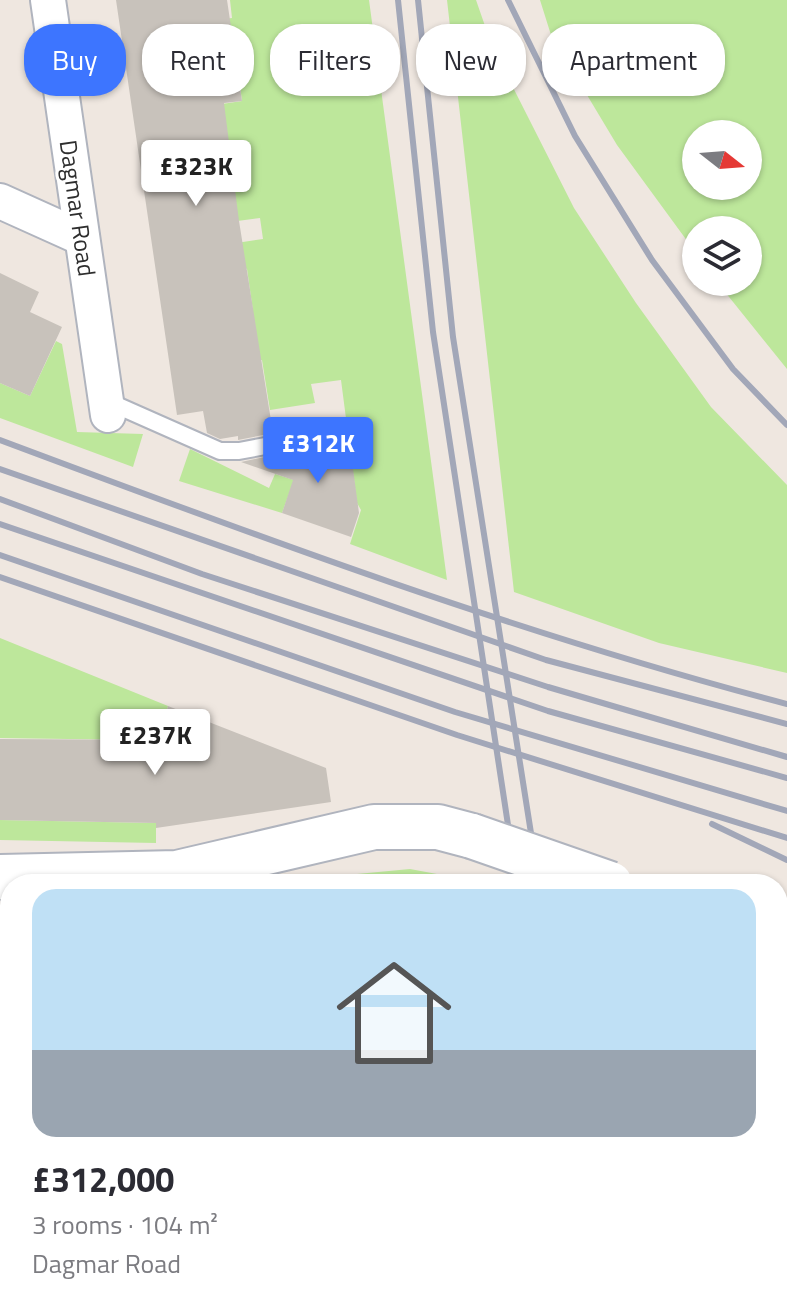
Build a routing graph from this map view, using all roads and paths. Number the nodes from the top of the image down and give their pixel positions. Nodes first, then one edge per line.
1 (48, 0) edge
2 (0, 201) edge
3 (82, 238) junction
4 (107, 408) joint
5 (324, 435) dead end
6 (199, 874) edge
7 (580, 874) edge

1 - 3 street, Dagmar Road
2 - 3 street
3 - 4 street, Dagmar Road
4 - 5 lane
6 - 7 main road, bridge

